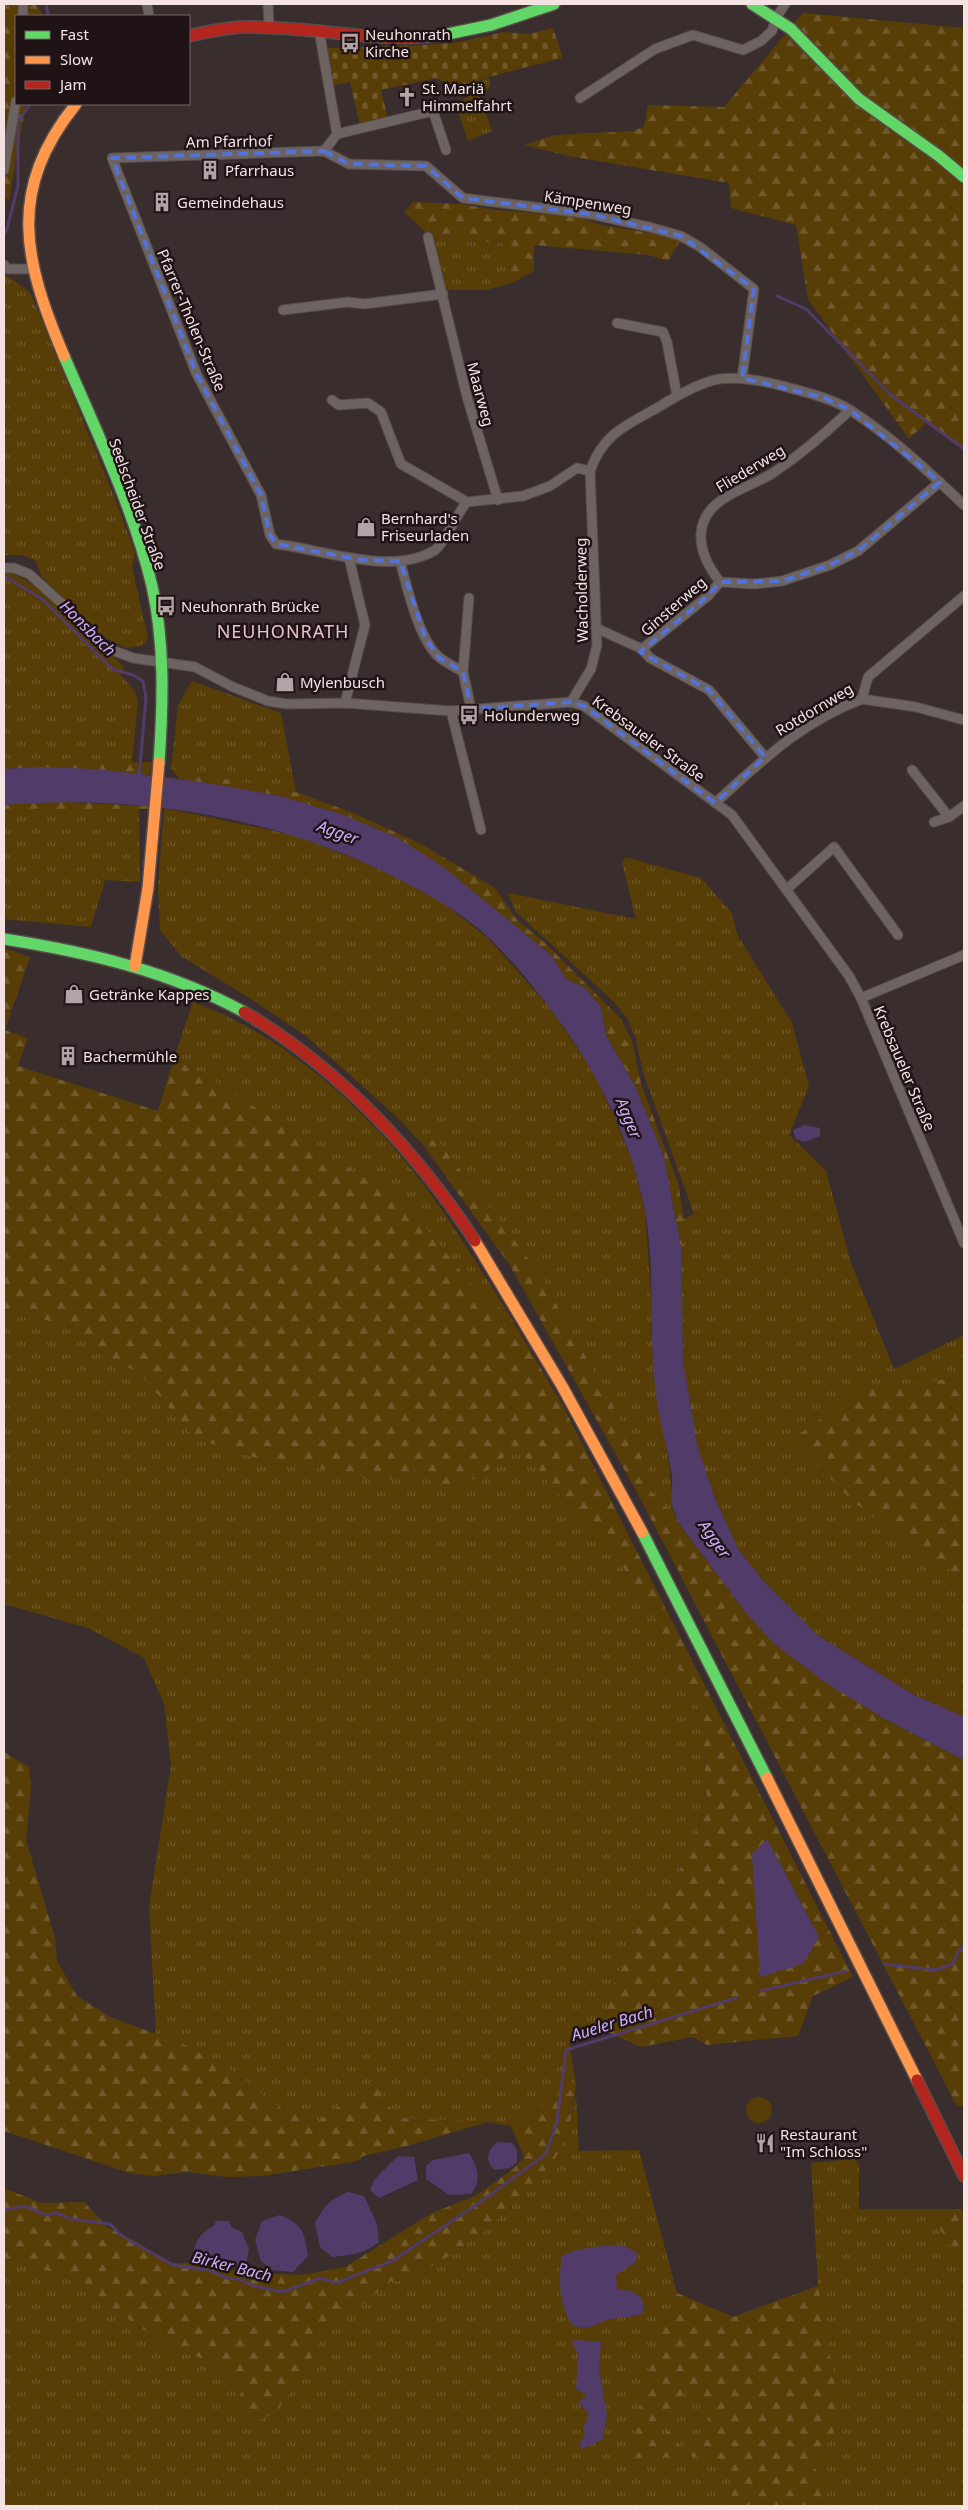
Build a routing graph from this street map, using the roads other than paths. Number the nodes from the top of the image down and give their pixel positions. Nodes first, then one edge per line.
1 (268, 4) edge
2 (554, 4) edge
3 (752, 4) edge
4 (785, 4) edge
5 (776, 18) junction
6 (269, 26) junction
7 (319, 30) junction
8 (190, 36) edge
9 (580, 98) dead end
10 (15, 105) edge
11 (75, 105) edge
12 (337, 134) junction
13 (446, 150) dead end
14 (324, 151) junction
15 (112, 158) joint
16 (4, 170) edge
17 (964, 177) edge
18 (428, 237) dead end
19 (4, 266) edge
20 (32, 269) junction
21 (442, 294) junction
22 (283, 310) dead end
23 (617, 323) dead end
24 (742, 378) junction
25 (677, 396) junction
26 (332, 400) dead end
27 (850, 410) junction
28 (590, 471) junction
29 (940, 482) junction
30 (498, 500) junction
31 (467, 502) junction
32 (964, 505) edge
33 (349, 558) junction
34 (400, 561) junction
35 (4, 568) edge
36 (720, 582) junction
37 (964, 596) edge
38 (469, 598) dead end
39 (596, 628) junction
40 (642, 649) junction
41 (164, 663) junction
42 (463, 672) junction
43 (862, 699) junction
44 (571, 702) junction
45 (345, 703) junction
46 (471, 709) junction
47 (451, 711) junction
48 (964, 720) edge
49 (765, 757) junction
50 (912, 770) dead end
51 (715, 803) junction
52 (964, 806) edge
53 (949, 817) junction
54 (934, 822) dead end
55 (481, 830) dead end
56 (787, 888) junction
57 (898, 935) dead end
58 (4, 939) edge
59 (964, 955) edge
60 (135, 966) junction
61 (861, 998) junction
62 (960, 1221) edge
63 (964, 1243) edge
64 (964, 2176) edge

1 - 6 street
2 - 7 main road
3 - 5 main road
4 - 5 street
5 - 9 street
5 - 17 main road
6 - 7 main road
6 - 8 main road
7 - 12 street
10 - 16 street
11 - 20 main road, Seelscheider Straße
12 - 13 street
12 - 14 street
14 - 15 street, Am Pfarrhof
14 - 24 street, Kämpenweg
15 - 33 street, Pfarrer-Tholen-Straße
18 - 21 street, Maarweg
19 - 20 street
20 - 41 main road, Seelscheider Straße
21 - 22 street
21 - 30 street, Maarweg
23 - 25 street
24 - 25 street
24 - 27 street
25 - 28 street
26 - 31 street
27 - 29 street
27 - 36 street, Fliederweg
28 - 30 street
28 - 39 street, Wacholderweg
29 - 32 street
29 - 36 street
30 - 31 street
31 - 34 street
33 - 34 street
33 - 45 street
34 - 42 street
35 - 41 street, Krebsaueler Straße
36 - 40 street, Ginsterweg
37 - 43 street, Rotdornweg
38 - 42 street
39 - 40 street, Ginsterweg
39 - 44 street, Wacholderweg
40 - 49 street, Ginsterweg
41 - 45 street, Krebsaueler Straße
41 - 60 main road, Seelscheider Straße
42 - 46 street
43 - 48 street
43 - 49 street, Rotdornweg
44 - 46 street, Krebsaueler Straße
44 - 51 street, Krebsaueler Straße
45 - 47 street, Krebsaueler Straße
46 - 47 street, Krebsaueler Straße
47 - 55 street
49 - 51 street, Rotdornweg
50 - 53 street
51 - 56 street, Krebsaueler Straße
52 - 53 street
53 - 54 street
56 - 57 street
56 - 61 street, Krebsaueler Straße
58 - 60 main road
59 - 61 street
60 - 64 main road
61 - 62 street, Krebsaueler Straße
62 - 63 street, Krebsaueler Straße

